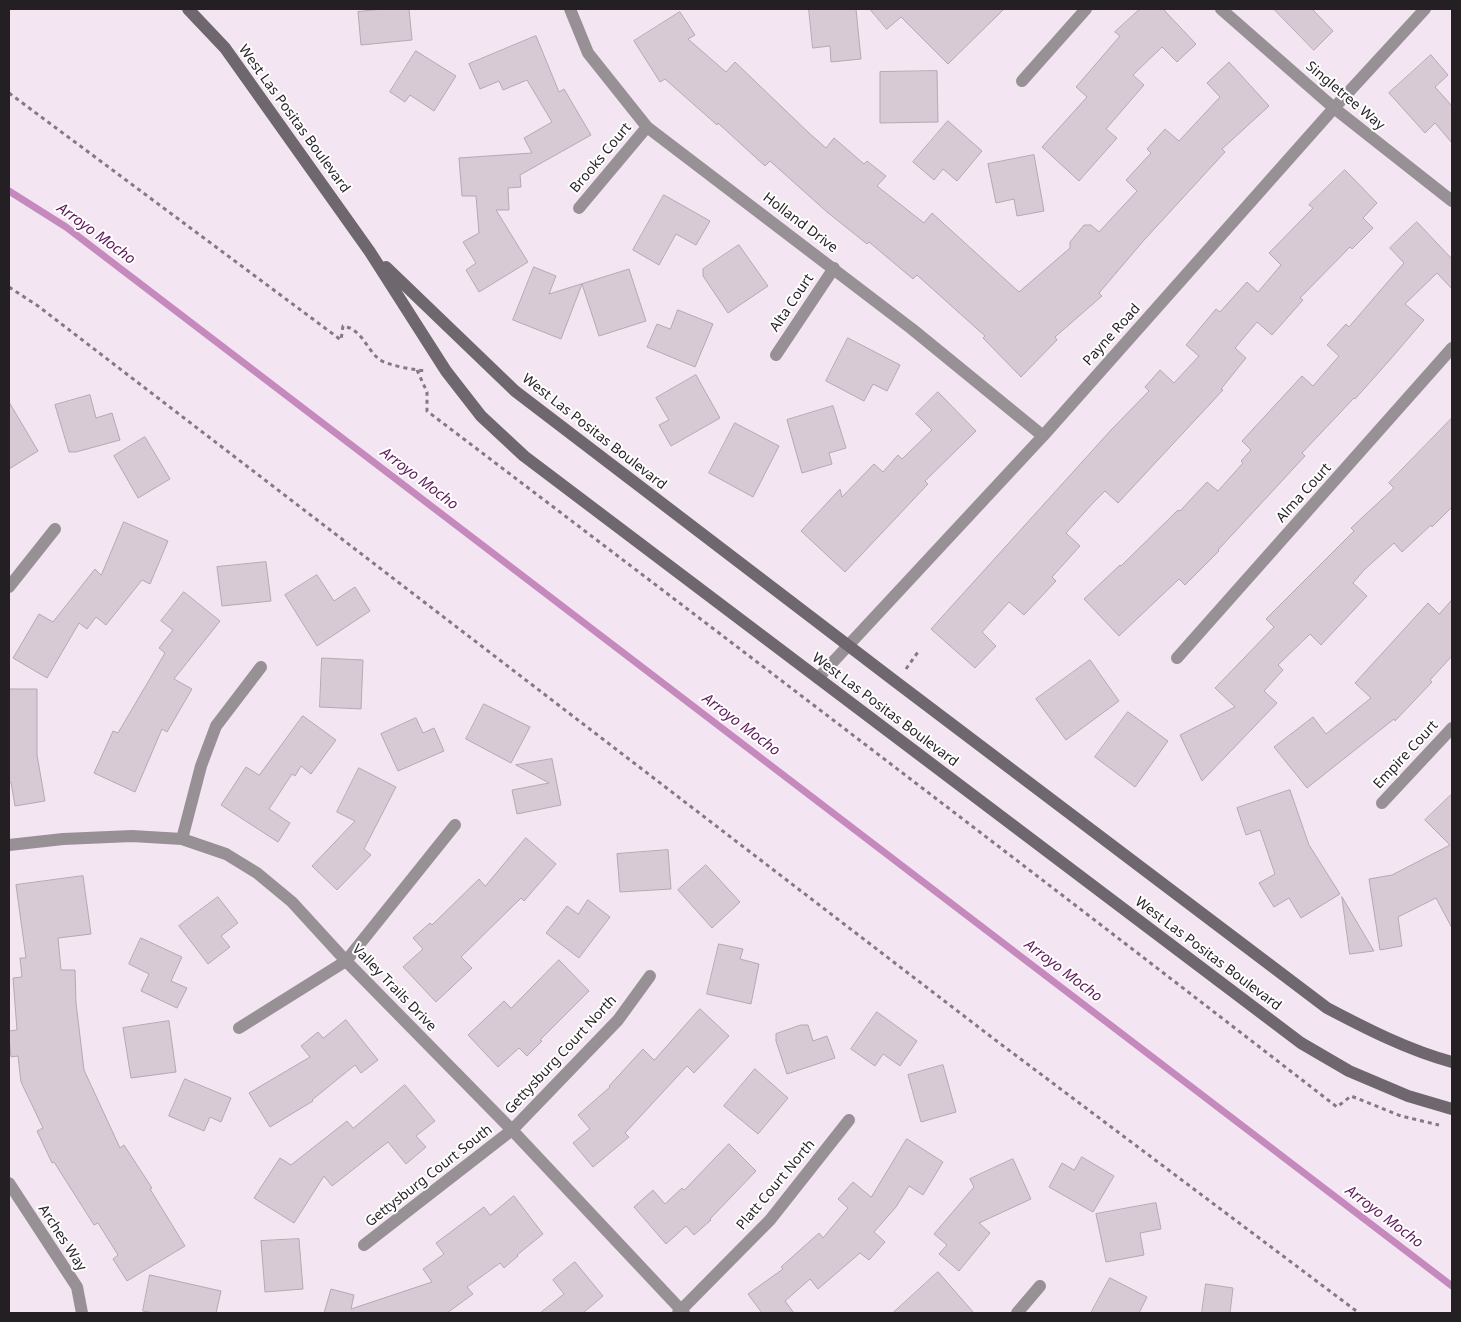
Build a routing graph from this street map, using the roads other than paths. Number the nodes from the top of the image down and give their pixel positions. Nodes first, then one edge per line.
1 (188, 9) edge
2 (570, 9) edge
3 (1086, 9) edge
4 (1221, 9) edge
5 (1425, 9) edge
6 (1022, 81) dead end
7 (1334, 108) junction
8 (647, 127) junction
9 (1452, 202) edge
10 (579, 208) dead end
11 (370, 252) junction
12 (834, 268) junction
13 (1452, 348) edge
14 (776, 355) dead end
15 (1043, 436) junction
16 (55, 529) dead end
17 (9, 587) edge
18 (847, 645) junction
19 (1177, 658) dead end
20 (261, 666) dead end
21 (818, 678) junction
22 (1452, 728) edge
23 (1382, 803) dead end
24 (455, 825) dead end
25 (182, 839) junction
26 (9, 845) edge
27 (346, 960) junction
28 (650, 976) dead end
29 (239, 1028) dead end
30 (1452, 1062) edge
31 (1452, 1109) edge
32 (849, 1120) dead end
33 (512, 1130) junction
34 (9, 1183) edge
35 (364, 1245) dead end
36 (1040, 1286) dead end
37 (681, 1312) edge
38 (82, 1313) edge
39 (1017, 1313) edge

1 - 11 main road, West Las Positas Boulevard
2 - 8 street, Holland Drive
3 - 6 street
4 - 7 street, Singletree Way
5 - 7 street, Payne Road
7 - 9 street, Singletree Way
7 - 15 street, Payne Road
8 - 10 street, Brooks Court
8 - 12 street, Holland Drive
11 - 18 main road, West Las Positas Boulevard
11 - 21 main road, West Las Positas Boulevard
12 - 14 street, Alta Court
12 - 15 street, Holland Drive
13 - 19 street, Alma Court
15 - 18 street, Payne Road
16 - 17 street
18 - 21 street, Payne Road
18 - 30 main road, West Las Positas Boulevard
20 - 25 street
21 - 31 main road, West Las Positas Boulevard
22 - 23 street, Empire Court
24 - 27 street
25 - 26 street, Valley Trails Drive
25 - 27 street, Valley Trails Drive
27 - 29 street
27 - 33 street, Valley Trails Drive
28 - 33 street, Gettysburg Court North
32 - 37 street, Platt Court North
33 - 35 street, Gettysburg Court South
33 - 37 street, Valley Trails Drive
34 - 38 street, Arches Way
36 - 39 street

